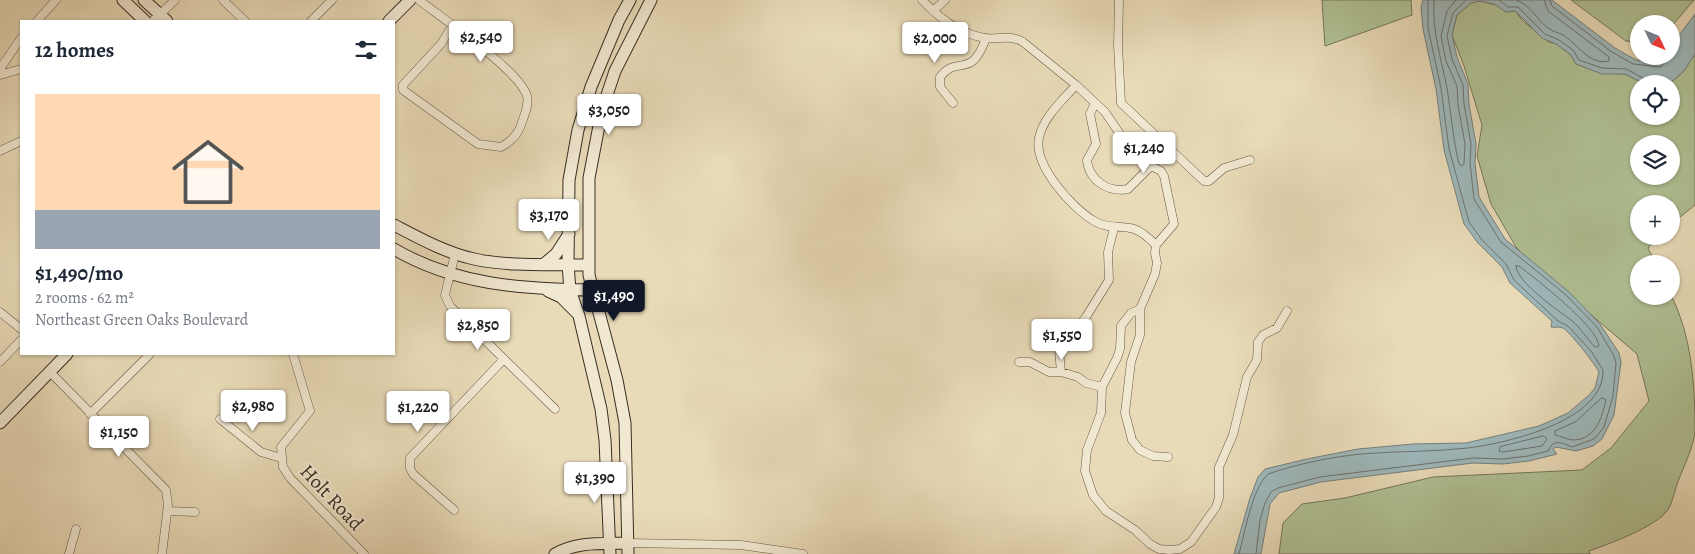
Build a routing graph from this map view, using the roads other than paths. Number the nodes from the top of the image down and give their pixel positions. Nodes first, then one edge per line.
1 (56, 0) edge
2 (123, 0) edge
3 (144, 0) edge
4 (175, 0) edge
5 (223, 0) edge
6 (332, 0) edge
7 (410, 0) edge
8 (419, 0) edge
9 (630, 0) edge
10 (651, 0) edge
11 (922, 0) edge
12 (945, 0) edge
13 (1119, 0) edge
14 (933, 11) junction
15 (160, 19) edge
16 (38, 20) edge
17 (144, 20) edge
18 (244, 20) edge
19 (312, 20) edge
20 (391, 20) edge
21 (452, 26) junction
22 (986, 38) junction
23 (20, 39) edge
24 (0, 69) edge
25 (20, 69) edge
26 (0, 75) edge
27 (1076, 84) junction
28 (953, 103) dead end
29 (1095, 103) junction
30 (20, 141) edge
31 (0, 151) edge
32 (1250, 160) dead end
33 (1151, 166) junction
34 (395, 225) edge
35 (1114, 228) junction
36 (570, 233) junction
37 (1156, 245) junction
38 (395, 250) edge
39 (455, 254) junction
40 (544, 264) junction
41 (568, 264) junction
42 (589, 265) junction
43 (450, 274) junction
44 (545, 289) junction
45 (570, 290) junction
46 (591, 290) junction
47 (1140, 308) junction
48 (1287, 311) dead end
49 (0, 312) edge
50 (579, 316) junction
51 (20, 328) edge
52 (20, 341) edge
53 (66, 355) edge
54 (149, 355) edge
55 (293, 355) edge
56 (503, 360) junction
57 (0, 362) edge
58 (1019, 362) dead end
59 (50, 372) junction
60 (1061, 372) junction
61 (1102, 387) junction
62 (555, 410) dead end
63 (90, 414) junction
64 (220, 419) dead end
65 (0, 423) edge
66 (1168, 457) dead end
67 (281, 458) junction
68 (454, 510) dead end
69 (168, 511) junction
70 (195, 512) dead end
71 (76, 529) dead end
72 (610, 549) edge
73 (628, 549) edge
74 (777, 552) edge
75 (69, 554) edge
76 (162, 554) edge
77 (364, 554) edge
78 (555, 554) edge
79 (803, 554) edge

1 - 16 street
2 - 17 main road
3 - 15 main road
4 - 15 street
5 - 18 street
6 - 19 street
7 - 20 main road
8 - 21 street
9 - 36 main road
10 - 42 main road
11 - 14 street
12 - 14 street
13 - 32 street
14 - 22 street
21 - 21 street
22 - 27 street
22 - 28 street
23 - 24 street
25 - 26 street
27 - 29 street
27 - 35 street
29 - 33 street
29 - 33 street
30 - 31 street
33 - 37 street
34 - 39 main road
35 - 37 street
35 - 60 street
36 - 40 main road
36 - 41 main road
37 - 47 street
38 - 43 main road
39 - 40 main road
39 - 43 street
40 - 41 main road
41 - 42 main road
41 - 45 main road
42 - 46 main road
43 - 44 main road
43 - 56 street
44 - 45 main road
44 - 50 main road
45 - 46 main road
45 - 50 main road
46 - 73 main road
47 - 61 street
47 - 66 street
48 - 61 street
49 - 51 street
50 - 72 main road
52 - 57 street
53 - 59 main road
54 - 63 street
55 - 67 street, Holt Road
56 - 62 street
56 - 68 street
58 - 60 street
59 - 63 street
59 - 65 main road
60 - 61 street
63 - 69 street
64 - 67 street
67 - 77 street, Holt Road
69 - 70 street
69 - 76 street
71 - 75 street
72 - 73 main road
72 - 78 main road
73 - 74 street
74 - 79 street

